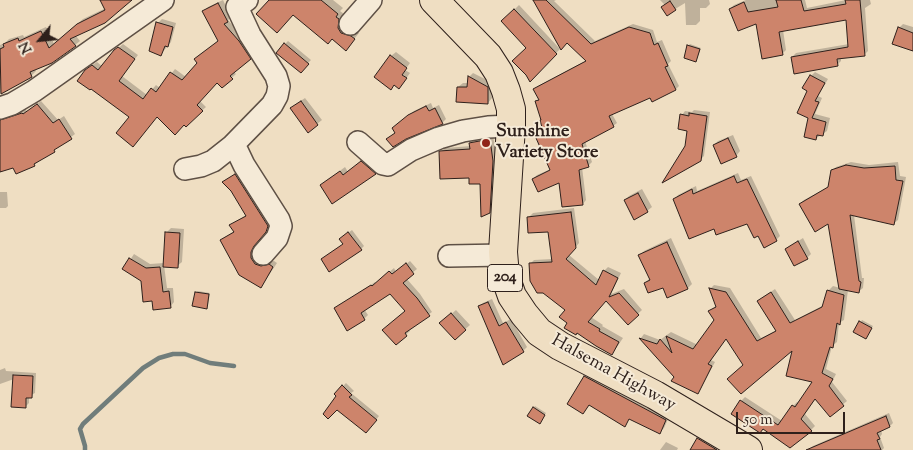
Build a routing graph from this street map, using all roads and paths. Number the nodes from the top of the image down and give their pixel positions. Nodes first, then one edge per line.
1 (163, 0) edge
2 (371, 0) edge
3 (434, 0) edge
4 (239, 2) edge
5 (350, 24) dead end
6 (0, 108) edge
7 (511, 126) junction
8 (358, 142) dead end
9 (234, 144) junction
10 (184, 169) dead end
11 (263, 254) dead end
12 (449, 256) dead end
13 (503, 256) junction
14 (748, 450) edge

1 - 6 street
2 - 5 street
3 - 7 highway, Halsema Highway / 204
4 - 9 street
7 - 8 street
7 - 13 highway, Halsema Highway / 204
9 - 10 street
9 - 11 street
12 - 13 street
13 - 14 highway, Halsema Highway / 204

